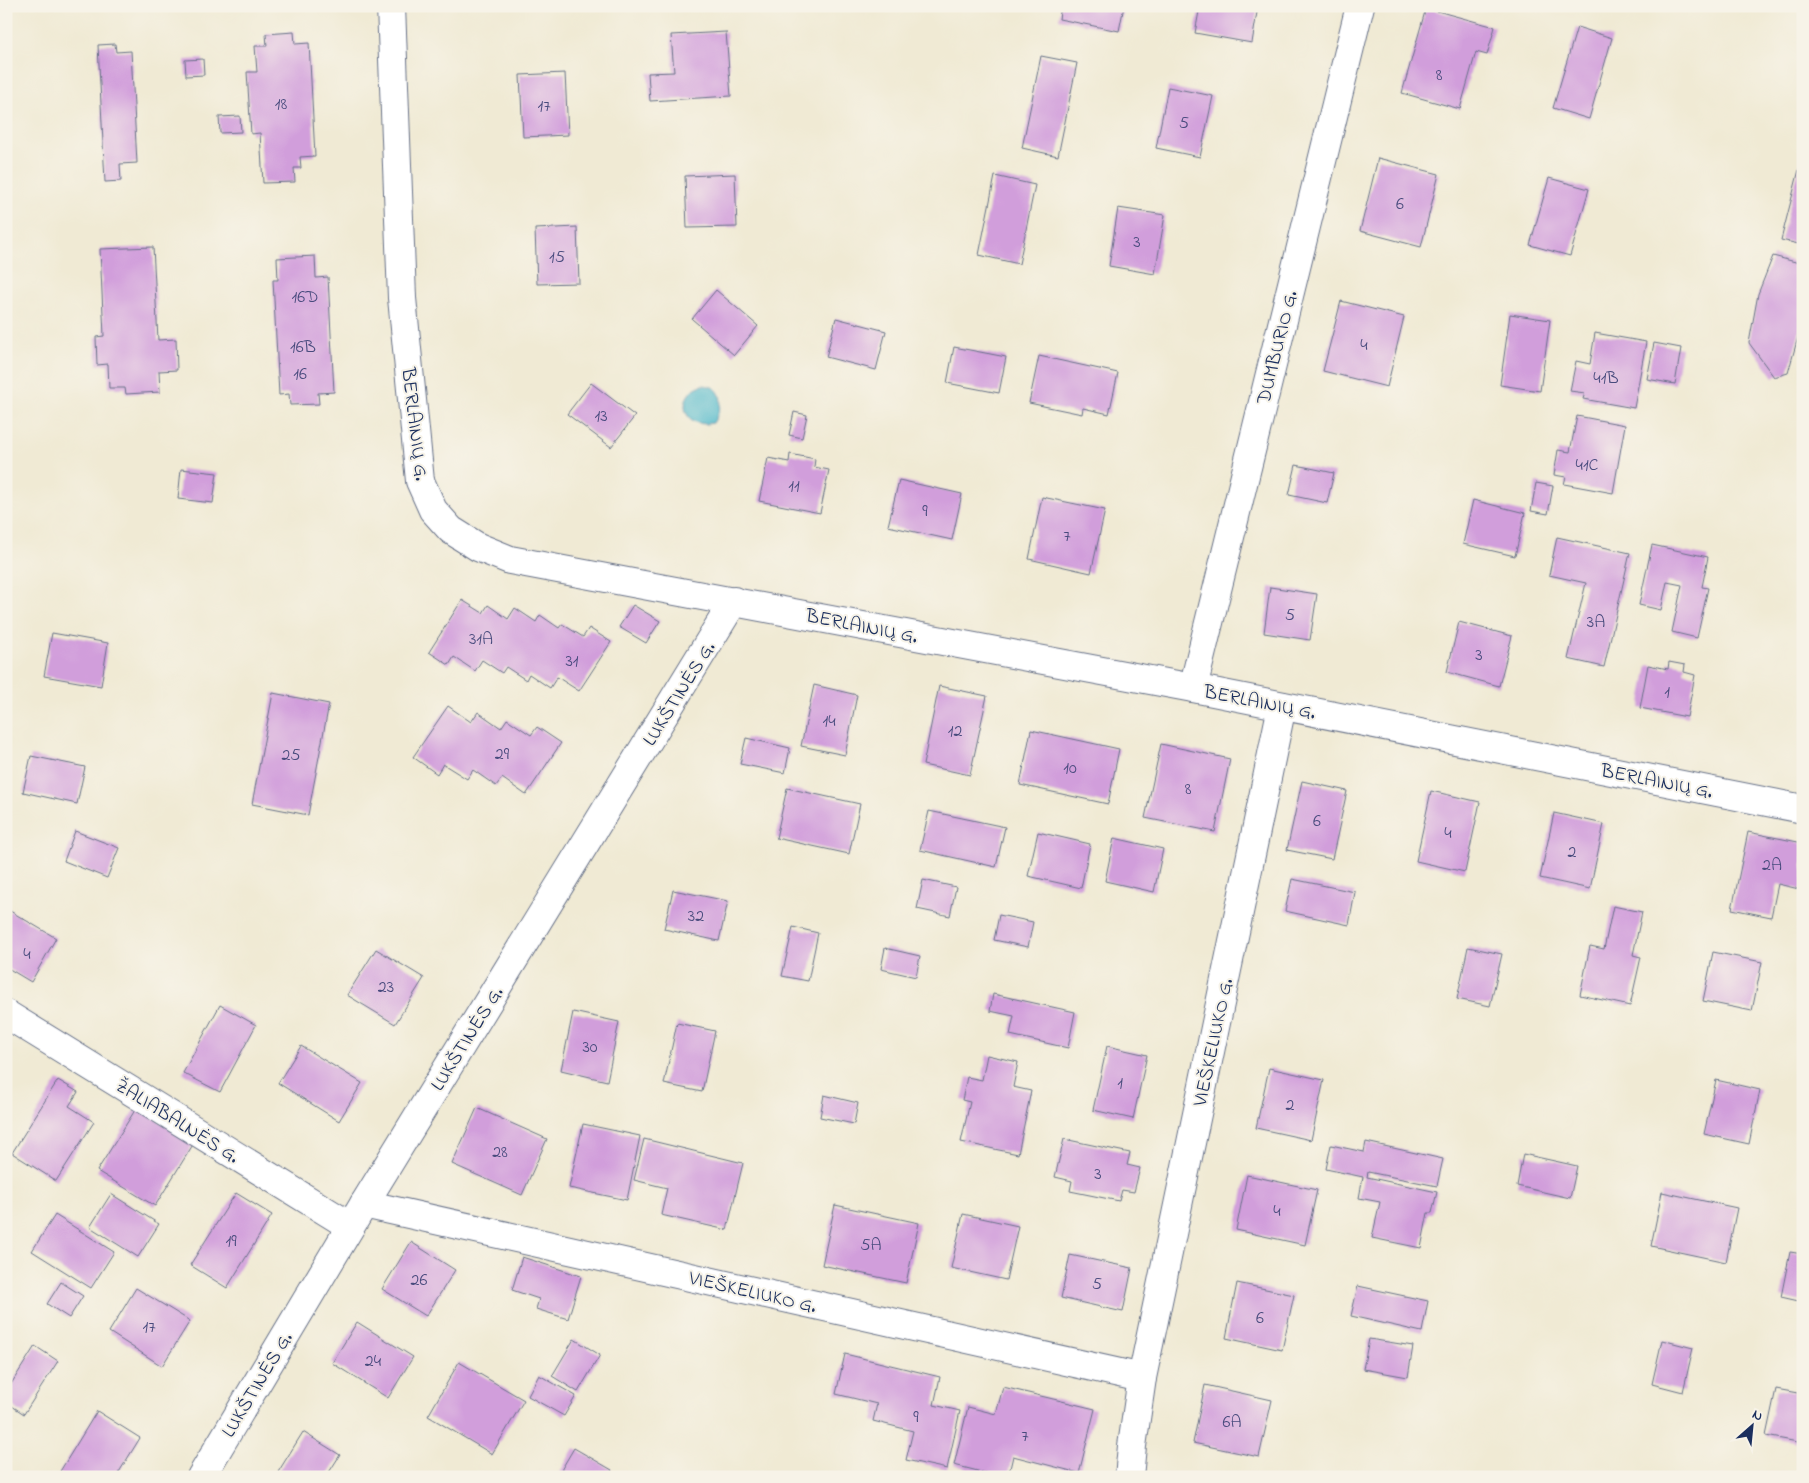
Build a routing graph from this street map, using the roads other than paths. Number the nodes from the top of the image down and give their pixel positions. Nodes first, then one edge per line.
1 (391, 6) edge
2 (1360, 6) edge
3 (734, 601) junction
4 (1193, 688) junction
5 (1282, 706) junction
6 (1803, 809) edge
7 (6, 1014) edge
8 (357, 1215) junction
9 (1142, 1378) junction
10 (201, 1477) edge
11 (1130, 1477) edge

1 - 3 street, BERLAINIŲ G.
2 - 4 street, DUMBURIO G.
3 - 4 street, BERLAINIŲ G.
3 - 8 street, LUKŠTINĖS G.
4 - 5 street, BERLAINIŲ G.
5 - 6 street, BERLAINIŲ G.
5 - 9 street, VIEŠKELIUKO G.
7 - 8 street, ŽALIABALNĖS G.
8 - 9 street, VIEŠKELIUKO G.
8 - 10 street, LUKŠTINĖS G.
9 - 11 street, VIEŠKELIUKO G.

